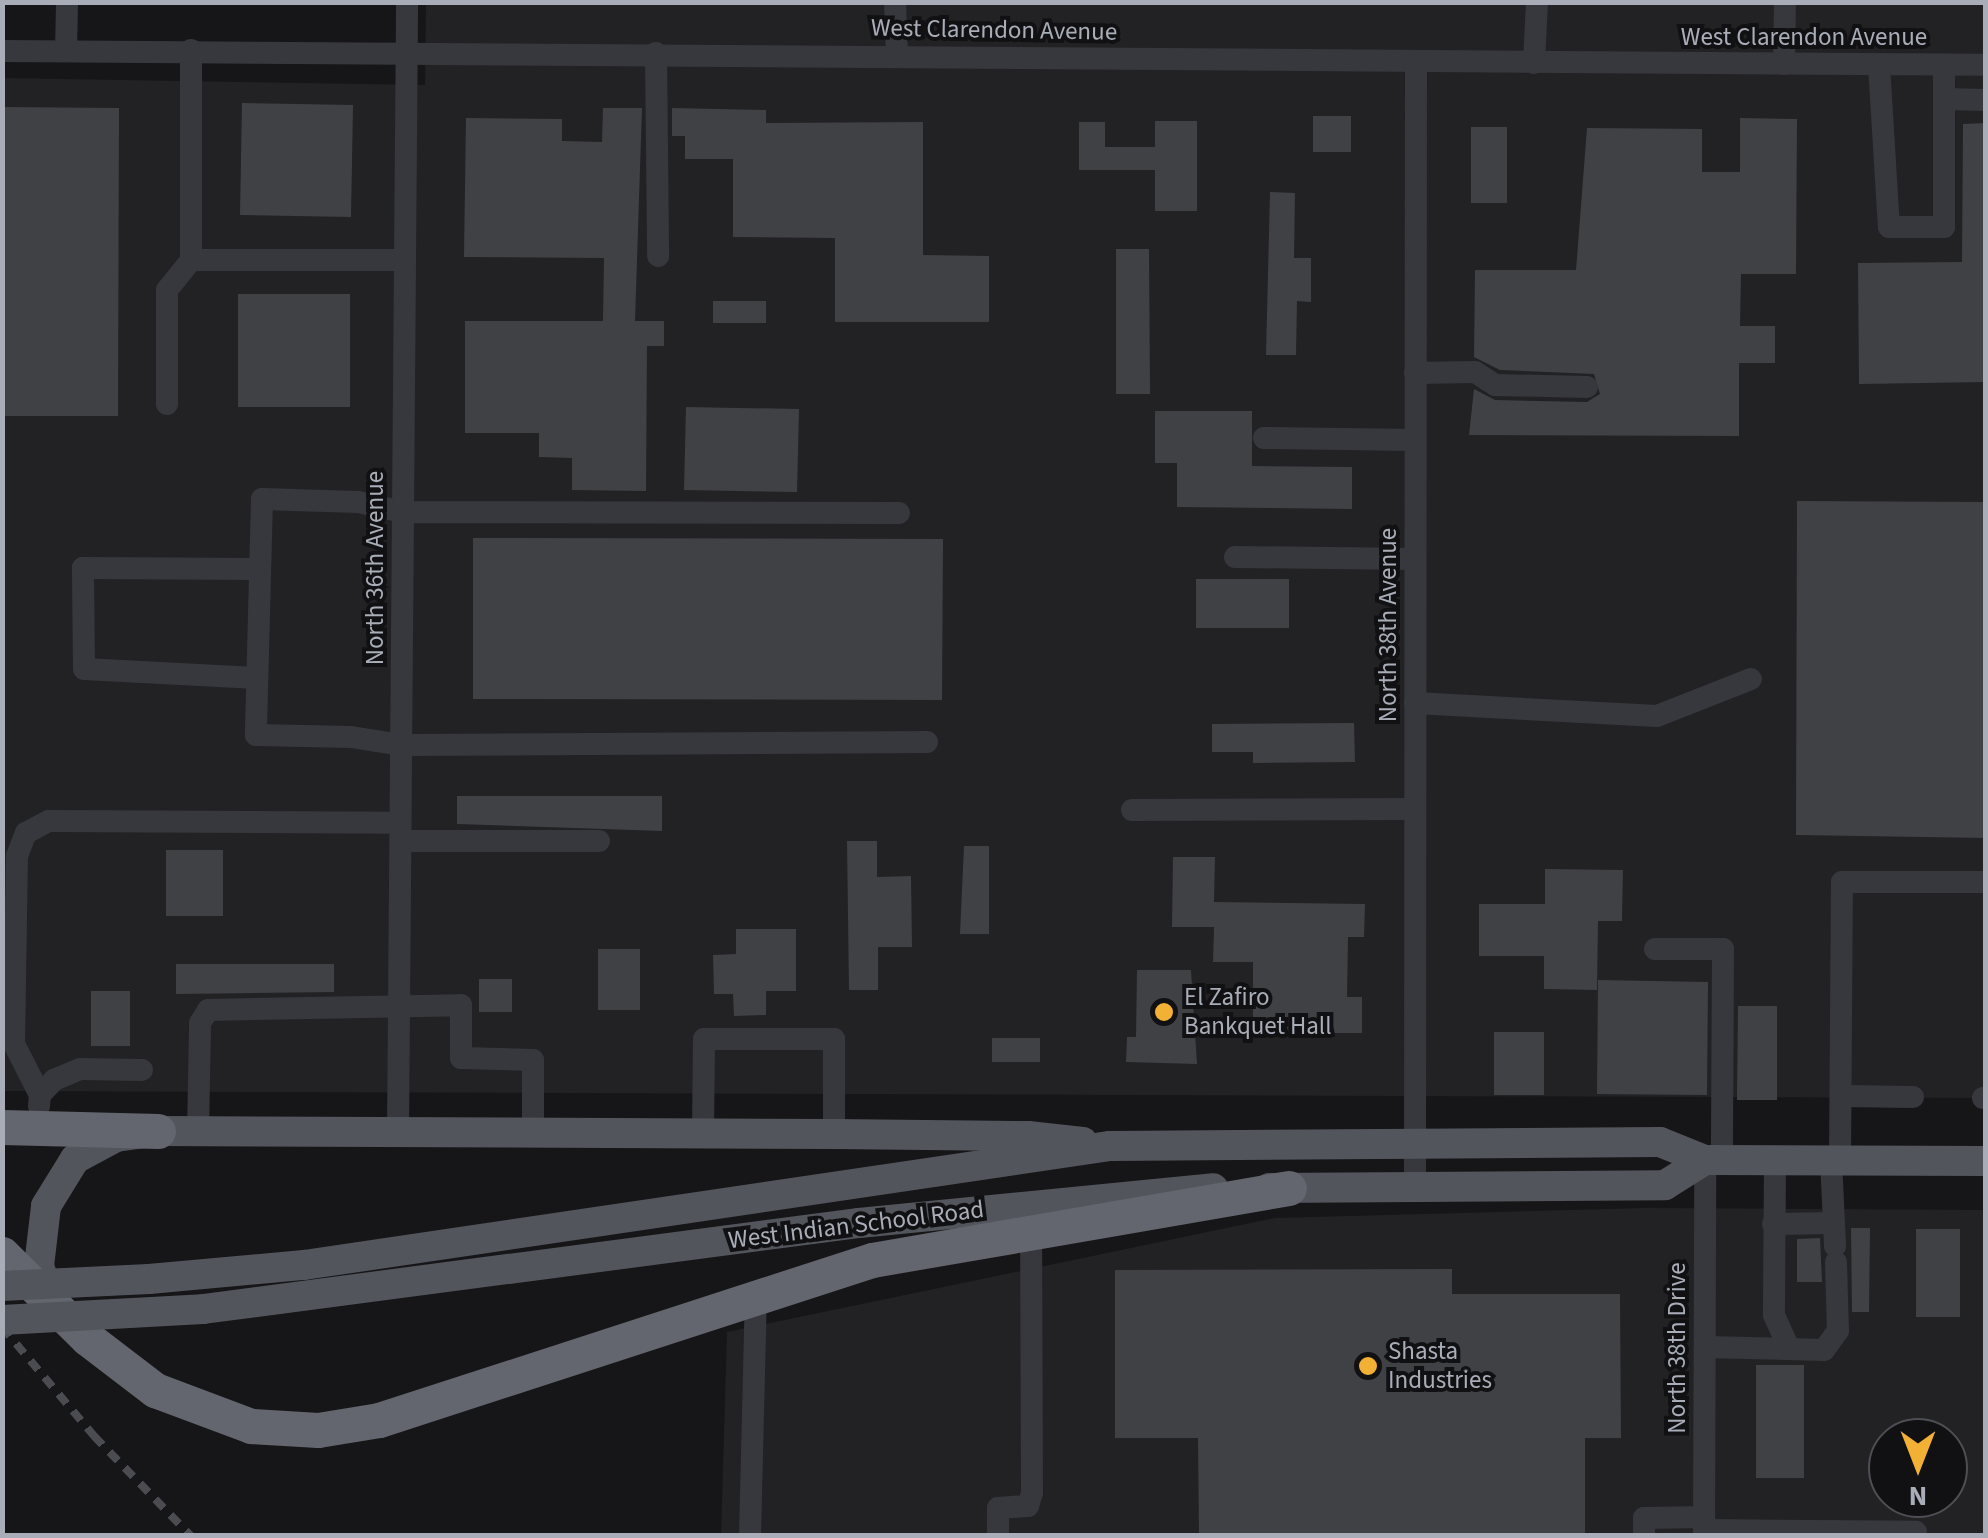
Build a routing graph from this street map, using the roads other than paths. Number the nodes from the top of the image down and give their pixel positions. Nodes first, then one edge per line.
1 (67, 2) edge
2 (407, 2) edge
3 (895, 2) edge
4 (1537, 2) edge
5 (1784, 2) edge
6 (2, 50) edge
7 (66, 50) junction
8 (191, 50) junction
9 (407, 50) junction
10 (656, 54) junction
11 (897, 57) junction
12 (1416, 63) junction
13 (1534, 64) junction
14 (1784, 64) junction
15 (1879, 65) junction
16 (1944, 65) junction
17 (1986, 65) edge
18 (1944, 99) junction
19 (1986, 100) edge
20 (658, 256) dead end
21 (191, 260) junction
22 (405, 260) junction
23 (1415, 373) junction
24 (1587, 387) dead end
25 (167, 404) dead end
26 (1264, 438) dead end
27 (1415, 440) junction
28 (403, 512) junction
29 (898, 513) dead end
30 (1234, 557) dead end
31 (1415, 558) junction
32 (260, 568) junction
33 (257, 678) junction
34 (1751, 680) dead end
35 (1415, 703) junction
36 (928, 742) dead end
37 (402, 745) junction
38 (1415, 809) junction
39 (1132, 810) dead end
40 (400, 832) junction
41 (598, 841) dead end
42 (1986, 882) edge
43 (1655, 950) dead end
44 (399, 1007) junction
45 (142, 1070) dead end
46 (1840, 1096) junction
47 (1913, 1096) dead end
48 (39, 1112) junction
49 (2, 1127) edge
50 (158, 1131) junction
51 (198, 1132) junction
52 (398, 1134) junction
53 (533, 1134) junction
54 (702, 1134) junction
55 (834, 1134) junction
56 (1415, 1143) junction
57 (1110, 1146) junction
58 (1714, 1160) junction
59 (1775, 1160) junction
60 (1836, 1160) junction
61 (1986, 1161) edge
62 (1415, 1187) junction
63 (1290, 1188) junction
64 (1773, 1224) junction
65 (1031, 1230) junction
66 (1834, 1244) junction
67 (2, 1254) edge
68 (2, 1286) edge
69 (756, 1295) junction
70 (55, 1308) junction
71 (2, 1320) edge
72 (1704, 1347) junction
73 (1789, 1349) junction
74 (1704, 1527) edge
75 (1916, 1532) dead end
76 (1781, 1533) edge
77 (750, 1536) edge
78 (998, 1536) edge
79 (1644, 1536) edge

1 - 7 street
2 - 9 street, North 36th Avenue
3 - 11 street
4 - 13 street
5 - 14 street
6 - 7 street, West Clarendon Avenue
7 - 8 street, West Clarendon Avenue
8 - 9 street, West Clarendon Avenue
8 - 21 street
9 - 10 street, West Clarendon Avenue
9 - 22 street, North 36th Avenue
10 - 11 street, West Clarendon Avenue
10 - 20 street
11 - 12 street, West Clarendon Avenue
12 - 13 street, West Clarendon Avenue
12 - 23 street, North 38th Avenue
13 - 14 street, West Clarendon Avenue
14 - 15 street, West Clarendon Avenue
15 - 16 street, West Clarendon Avenue
15 - 18 street
16 - 17 street, West Clarendon Avenue
16 - 18 street
18 - 19 street
21 - 22 street
21 - 25 street
22 - 28 street, North 36th Avenue
23 - 24 street
23 - 27 street, North 38th Avenue
26 - 27 street
27 - 31 street, North 38th Avenue
28 - 29 street
28 - 32 street
28 - 37 street, North 36th Avenue
30 - 31 street
31 - 35 street, North 38th Avenue
32 - 33 street
32 - 33 street
33 - 37 street
34 - 35 street
35 - 38 street, North 38th Avenue
36 - 37 street
37 - 40 street, North 36th Avenue
38 - 39 street
38 - 56 street, North 38th Avenue
40 - 41 street
40 - 44 street, North 36th Avenue
40 - 48 street
42 - 46 street
43 - 58 street, North 38th Drive
44 - 51 street
44 - 52 street, North 36th Avenue
44 - 53 street
45 - 48 street
46 - 47 street
46 - 60 street
48 - 49 highway
48 - 50 highway
50 - 51 main road
50 - 70 main road
51 - 52 main road
52 - 53 main road
53 - 54 main road
54 - 55 main road
54 - 55 street
55 - 57 main road
56 - 57 main road, West Indian School Road
56 - 58 main road, West Indian School Road
56 - 62 street, North 38th Avenue
57 - 68 main road, West Indian School Road, bridge
58 - 59 main road, West Indian School Road
58 - 62 main road, West Indian School Road
58 - 72 street, North 38th Drive
59 - 60 main road, West Indian School Road
59 - 64 street
60 - 61 main road, West Indian School Road
60 - 66 street
62 - 63 main road, West Indian School Road
63 - 65 highway
63 - 71 main road, West Indian School Road, bridge
64 - 66 street
64 - 73 street
65 - 69 highway
65 - 78 street
66 - 73 street
67 - 70 highway
69 - 70 highway
69 - 77 street
72 - 73 street
72 - 74 street, North 38th Drive
74 - 76 street
74 - 79 street
75 - 76 street

